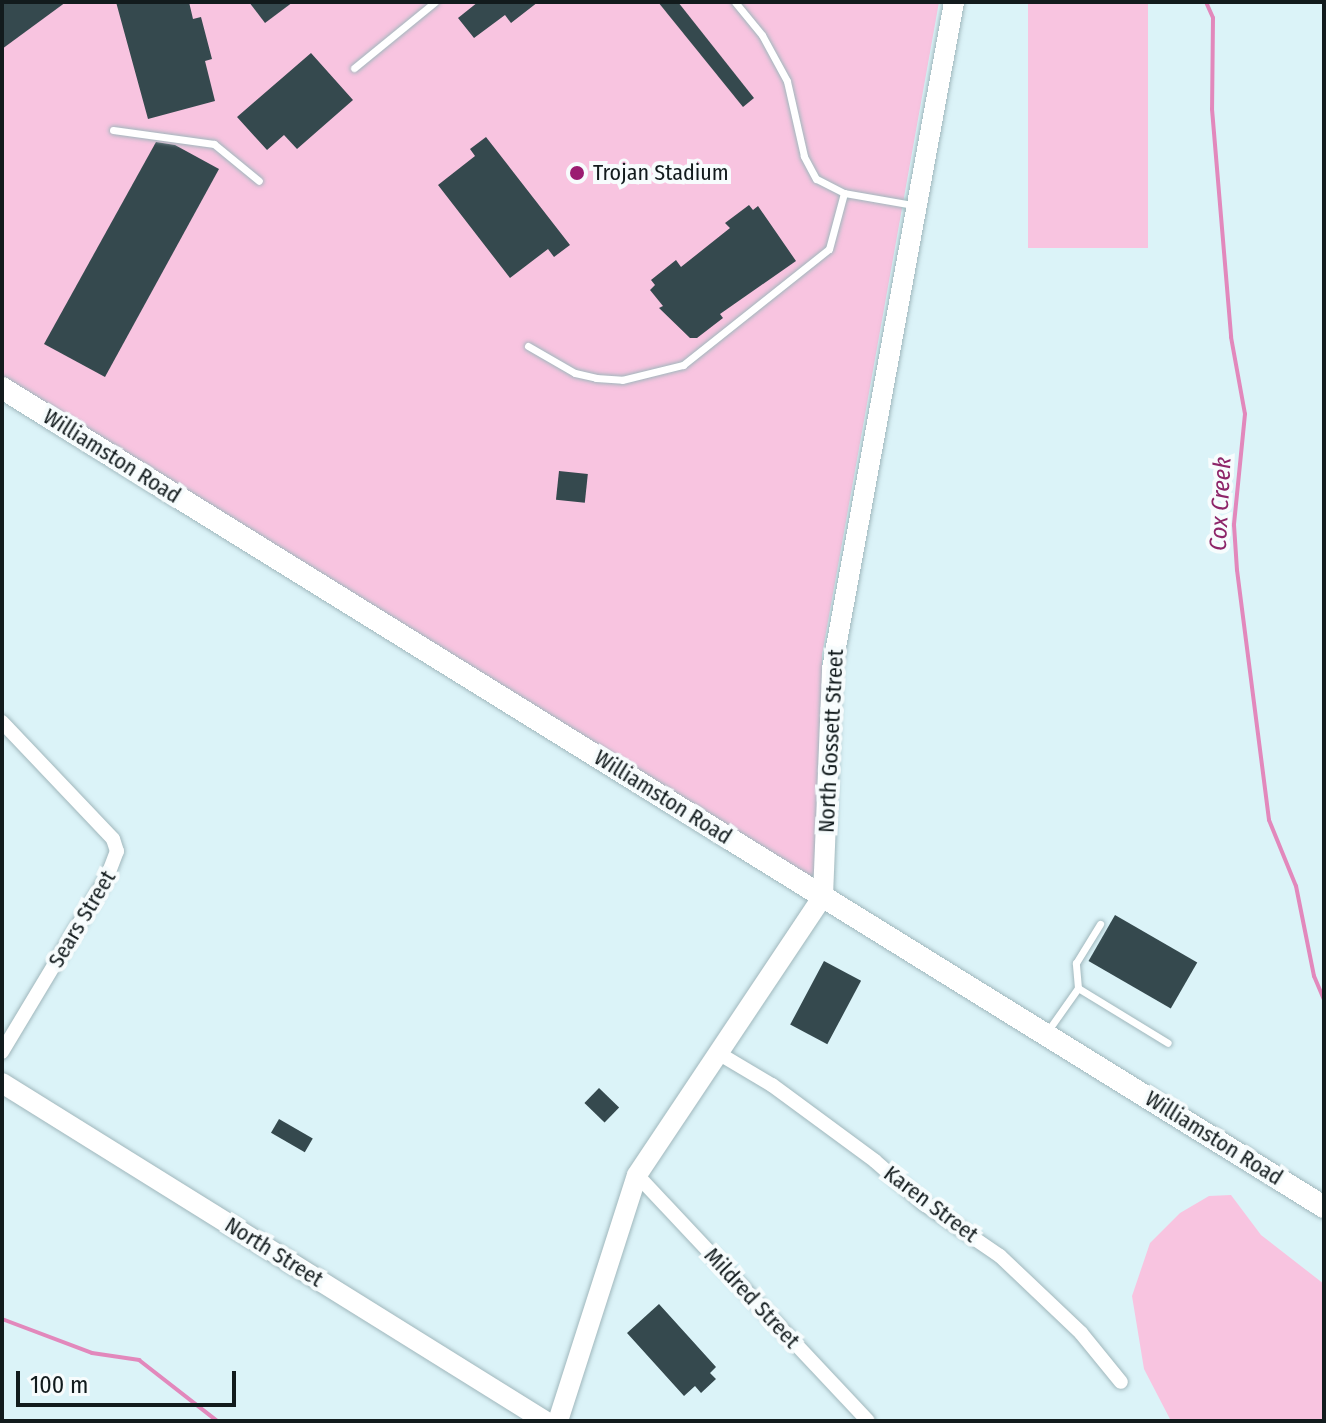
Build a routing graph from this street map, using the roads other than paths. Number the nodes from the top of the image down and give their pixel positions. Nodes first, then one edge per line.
1 (435, 2) edge
2 (735, 2) edge
3 (954, 2) edge
4 (354, 68) dead end
5 (113, 130) dead end
6 (259, 181) dead end
7 (844, 193) junction
8 (915, 205) junction
9 (528, 346) dead end
10 (2, 388) edge
11 (2, 722) edge
12 (823, 896) junction
13 (1100, 924) dead end
14 (1078, 988) junction
15 (1046, 1034) junction
16 (1168, 1043) dead end
17 (2, 1052) edge
18 (718, 1053) junction
19 (2, 1083) edge
20 (637, 1175) junction
21 (1324, 1207) edge
22 (1121, 1382) dead end
23 (545, 1421) edge
24 (558, 1421) edge
25 (868, 1421) edge

1 - 4 lane
2 - 7 lane
3 - 8 street, North Gossett Street
5 - 6 lane
7 - 8 lane
7 - 9 lane
8 - 12 street, North Gossett Street
10 - 12 main road, Williamston Road
11 - 17 street, Sears Street
12 - 15 main road, Williamston Road
12 - 18 street
13 - 14 lane
14 - 15 lane
14 - 16 lane
15 - 21 main road, Williamston Road
18 - 20 street
18 - 22 street, Karen Street
19 - 23 street, North Street
20 - 24 street
20 - 25 street, Mildred Street

